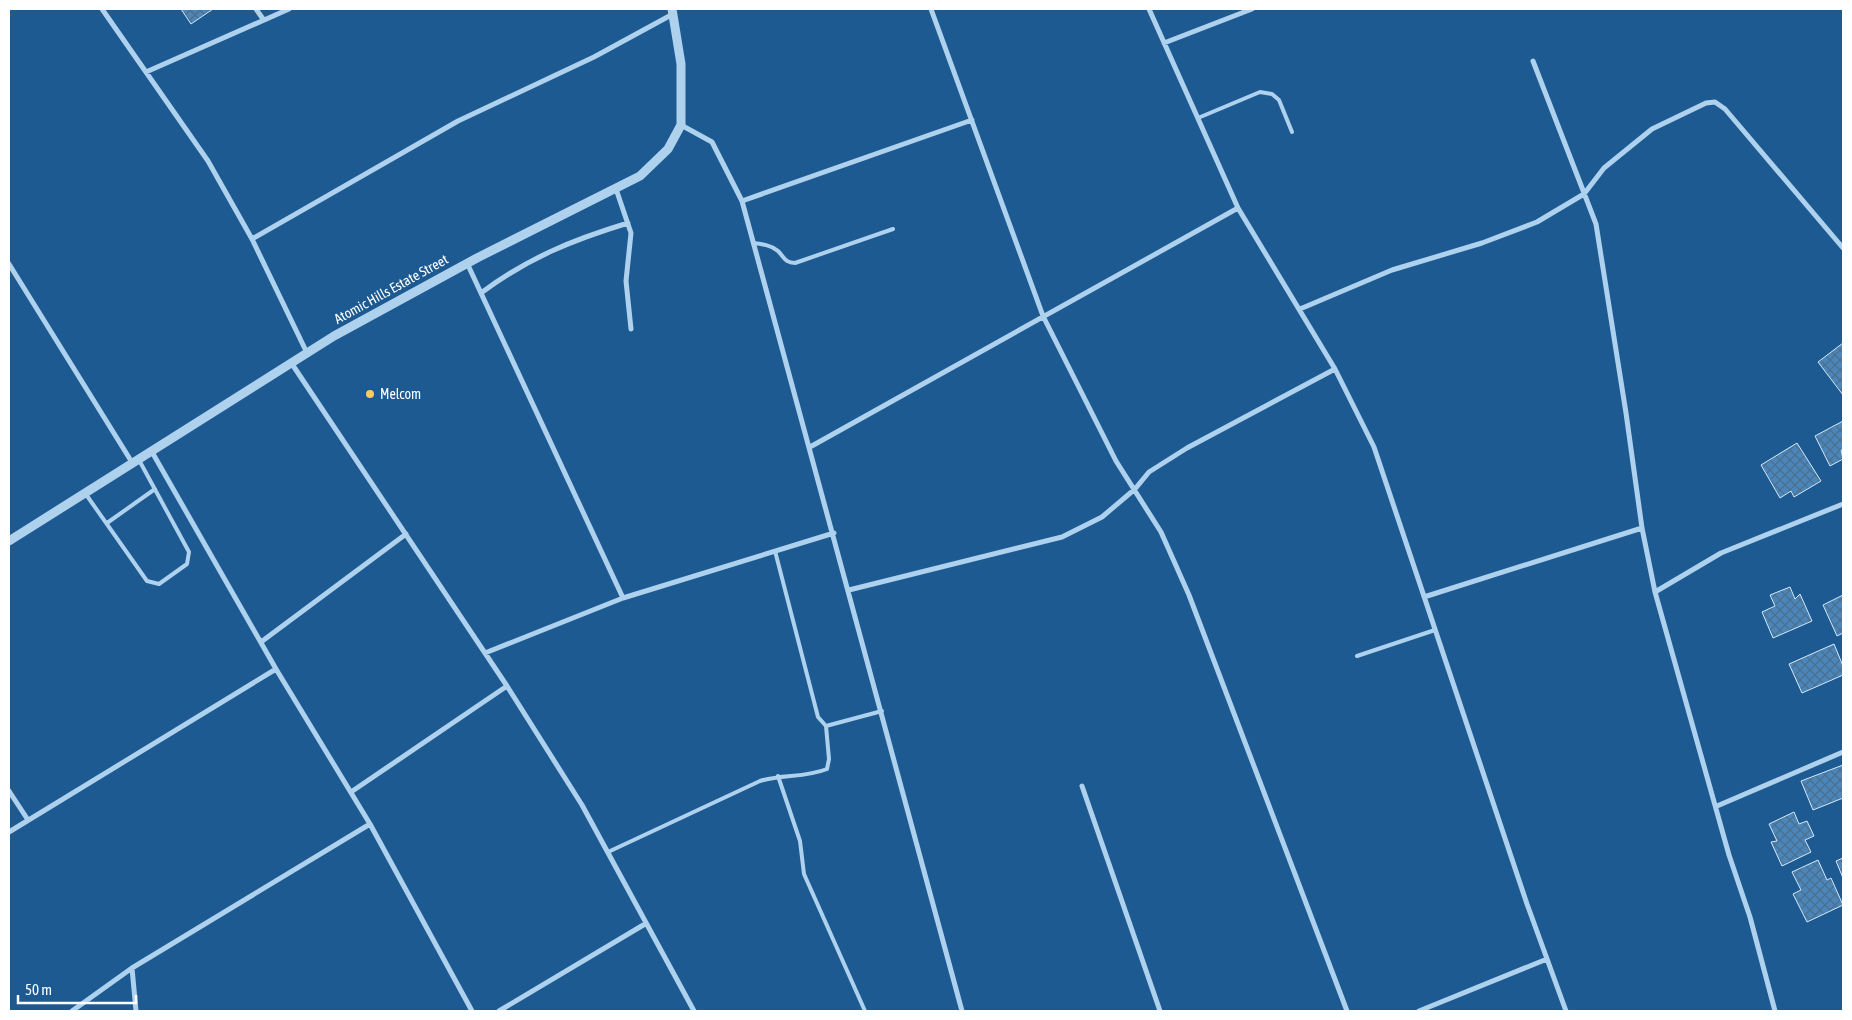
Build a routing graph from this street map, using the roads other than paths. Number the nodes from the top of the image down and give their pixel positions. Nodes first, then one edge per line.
1 (102, 9) edge
2 (256, 9) edge
3 (289, 9) edge
4 (932, 9) edge
5 (1149, 9) edge
6 (1252, 9) edge
7 (673, 11) edge
8 (263, 19) junction
9 (1164, 43) junction
10 (1533, 61) dead end
11 (146, 72) junction
12 (1198, 118) junction
13 (972, 120) junction
14 (681, 126) junction
15 (1292, 132) dead end
16 (616, 189) junction
17 (1584, 194) junction
18 (742, 201) junction
19 (1238, 208) junction
20 (628, 223) junction
21 (893, 229) dead end
22 (252, 239) junction
23 (753, 243) junction
24 (1843, 248) edge
25 (467, 263) junction
26 (9, 264) edge
27 (481, 293) junction
28 (1300, 309) junction
29 (1043, 316) junction
30 (631, 329) dead end
31 (308, 354) junction
32 (292, 364) junction
33 (1335, 369) junction
34 (810, 447) junction
35 (152, 452) junction
36 (136, 462) junction
37 (155, 489) junction
38 (1135, 490) junction
39 (86, 493) junction
40 (1843, 504) edge
41 (107, 523) junction
42 (1642, 528) junction
43 (834, 533) junction
44 (406, 534) junction
45 (9, 540) edge
46 (775, 551) junction
47 (850, 590) junction
48 (1655, 592) junction
49 (624, 598) junction
50 (1424, 598) junction
51 (1435, 630) junction
52 (261, 642) junction
53 (485, 653) junction
54 (1357, 656) dead end
55 (276, 669) junction
56 (507, 686) junction
57 (882, 711) junction
58 (826, 726) junction
59 (1843, 752) edge
60 (778, 776) junction
61 (1082, 786) dead end
62 (9, 791) edge
63 (351, 792) junction
64 (1716, 806) junction
65 (28, 820) junction
66 (370, 824) junction
67 (9, 832) edge
68 (608, 852) junction
69 (645, 924) junction
70 (1547, 960) junction
71 (132, 968) junction
72 (72, 1011) edge
73 (136, 1011) edge
74 (472, 1011) edge
75 (499, 1011) edge
76 (694, 1011) edge
77 (865, 1011) edge
78 (962, 1011) edge
79 (1160, 1011) edge
80 (1346, 1011) edge
81 (1419, 1011) edge
82 (1566, 1011) edge
83 (1775, 1011) edge

1 - 11 street
2 - 8 street
3 - 8 street
4 - 13 street
5 - 9 street
6 - 9 street
7 - 14 street
7 - 22 street
8 - 11 street
9 - 12 street
10 - 17 street
11 - 22 street
12 - 15 lane
12 - 19 street
13 - 18 street
13 - 29 street
14 - 16 street, Atomic Hills Estate Street
14 - 18 street
16 - 20 street
16 - 25 street, Atomic Hills Estate Street
17 - 24 street
17 - 28 street
17 - 42 street
18 - 23 street
19 - 28 street
19 - 29 street
20 - 27 street
20 - 30 street
21 - 23 lane
22 - 31 street
23 - 34 street
25 - 27 street
25 - 31 street, Atomic Hills Estate Street
26 - 36 street
27 - 49 street
28 - 33 street
29 - 34 street
29 - 38 street
31 - 32 street, Atomic Hills Estate Street
32 - 35 street, Atomic Hills Estate Street
32 - 44 street
33 - 38 street
33 - 50 street
34 - 43 street
35 - 36 street, Atomic Hills Estate Street
35 - 52 street
36 - 37 lane
36 - 39 street, Atomic Hills Estate Street
37 - 41 lane
37 - 41 lane
38 - 47 street
38 - 80 street
39 - 41 lane
39 - 45 street, Atomic Hills Estate Street
40 - 48 street
42 - 48 street
42 - 50 street
43 - 46 street
43 - 47 street
44 - 52 street
44 - 53 street
46 - 49 street
46 - 58 lane
47 - 57 street
48 - 64 street
49 - 53 street
50 - 51 street
51 - 54 lane
51 - 70 street
52 - 55 street
53 - 56 street
55 - 63 street
55 - 65 street
56 - 63 street
56 - 68 street
57 - 58 lane
57 - 78 street
58 - 60 lane
59 - 64 street
60 - 68 lane
60 - 77 lane
61 - 79 street
62 - 65 street
63 - 66 street
64 - 83 street
65 - 67 street
66 - 71 street
66 - 74 street
68 - 69 street
69 - 75 street
69 - 76 street
70 - 81 street
70 - 82 street
71 - 72 street
71 - 73 street

